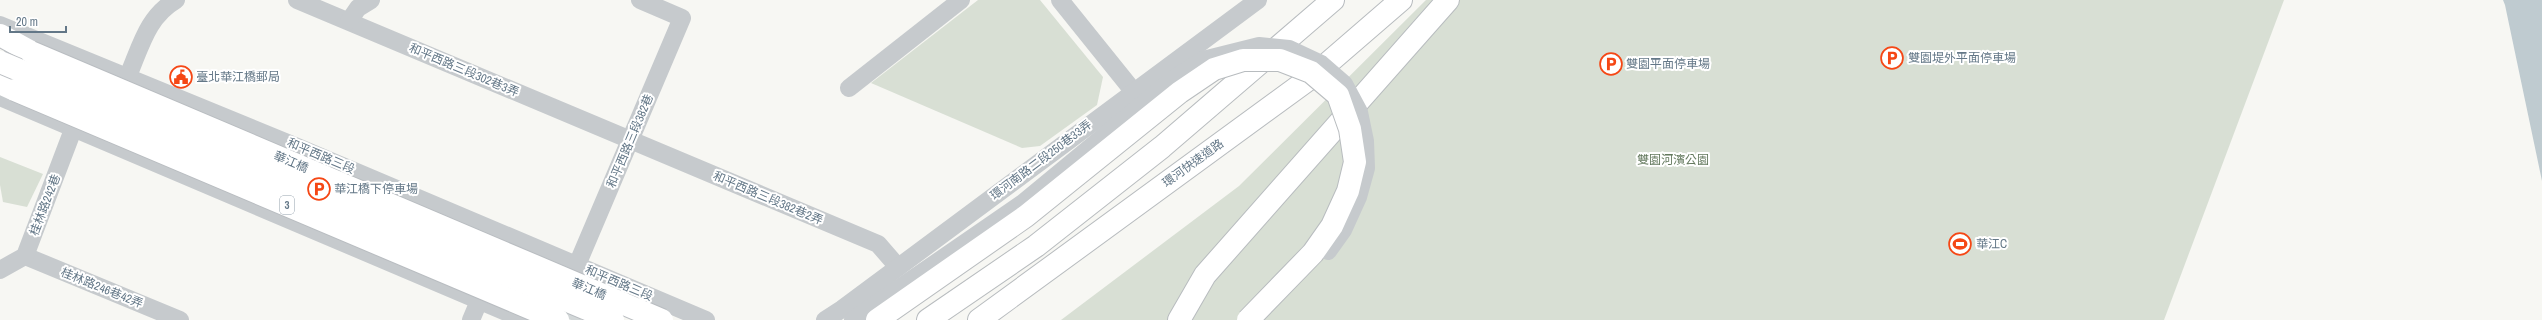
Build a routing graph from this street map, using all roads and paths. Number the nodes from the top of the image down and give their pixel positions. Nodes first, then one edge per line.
1 (176, 0) edge
2 (297, 0) edge
3 (371, 0) edge
4 (640, 0) edge
5 (961, 0) edge
6 (1060, 0) edge
7 (1258, 0) edge
8 (1333, 0) edge
9 (1401, 0) edge
10 (1448, 0) edge
11 (349, 21) junction
12 (0, 25) edge
13 (0, 35) edge
14 (0, 62) edge
15 (128, 76) junction
16 (849, 88) dead end
17 (5, 90) edge
18 (1134, 92) junction
19 (74, 127) junction
20 (630, 141) junction
21 (25, 256) junction
22 (898, 267) junction
23 (573, 268) junction
24 (0, 270) edge
25 (587, 279) dead end
26 (480, 301) junction
27 (180, 320) edge
28 (471, 320) edge
29 (525, 320) edge
30 (558, 320) edge
31 (613, 320) edge
32 (662, 320) edge
33 (706, 320) edge
34 (825, 320) edge
35 (853, 320) edge
36 (877, 320) edge
37 (928, 320) edge
38 (979, 320) edge
39 (1179, 320) edge
40 (1248, 320) edge
41 (1263, 320) edge

1 - 15 street
2 - 11 street, 和平西路三段302巷3弄
3 - 11 street
4 - 20 street, 和平西路三段382巷
5 - 16 street
6 - 18 street
7 - 18 street, 環河南路二段250巷33弄
8 - 37 main road
9 - 38 main road, 環河快速道路, bridge
10 - 39 main road, bridge
11 - 20 street, 和平西路三段302巷3弄
12 - 15 street, 和平西路三段
13 - 32 main road, 華江橋, bridge
14 - 31 main road, 3, bridge
15 - 23 street, 和平西路三段
17 - 19 street
17 - 30 main road, 3, bridge
18 - 22 street, 環河南路二段250巷33弄
19 - 21 street, 桂林路242巷
19 - 26 street
20 - 22 street, 和平西路三段382巷2弄
20 - 23 street, 和平西路三段382巷
21 - 24 street
21 - 27 street, 桂林路246巷42弄
22 - 34 street, 環河南路二段250巷33弄
23 - 25 street
23 - 33 street, 和平西路三段
26 - 28 street
26 - 29 street
35 - 41 street, bridge
36 - 40 main road, bridge

